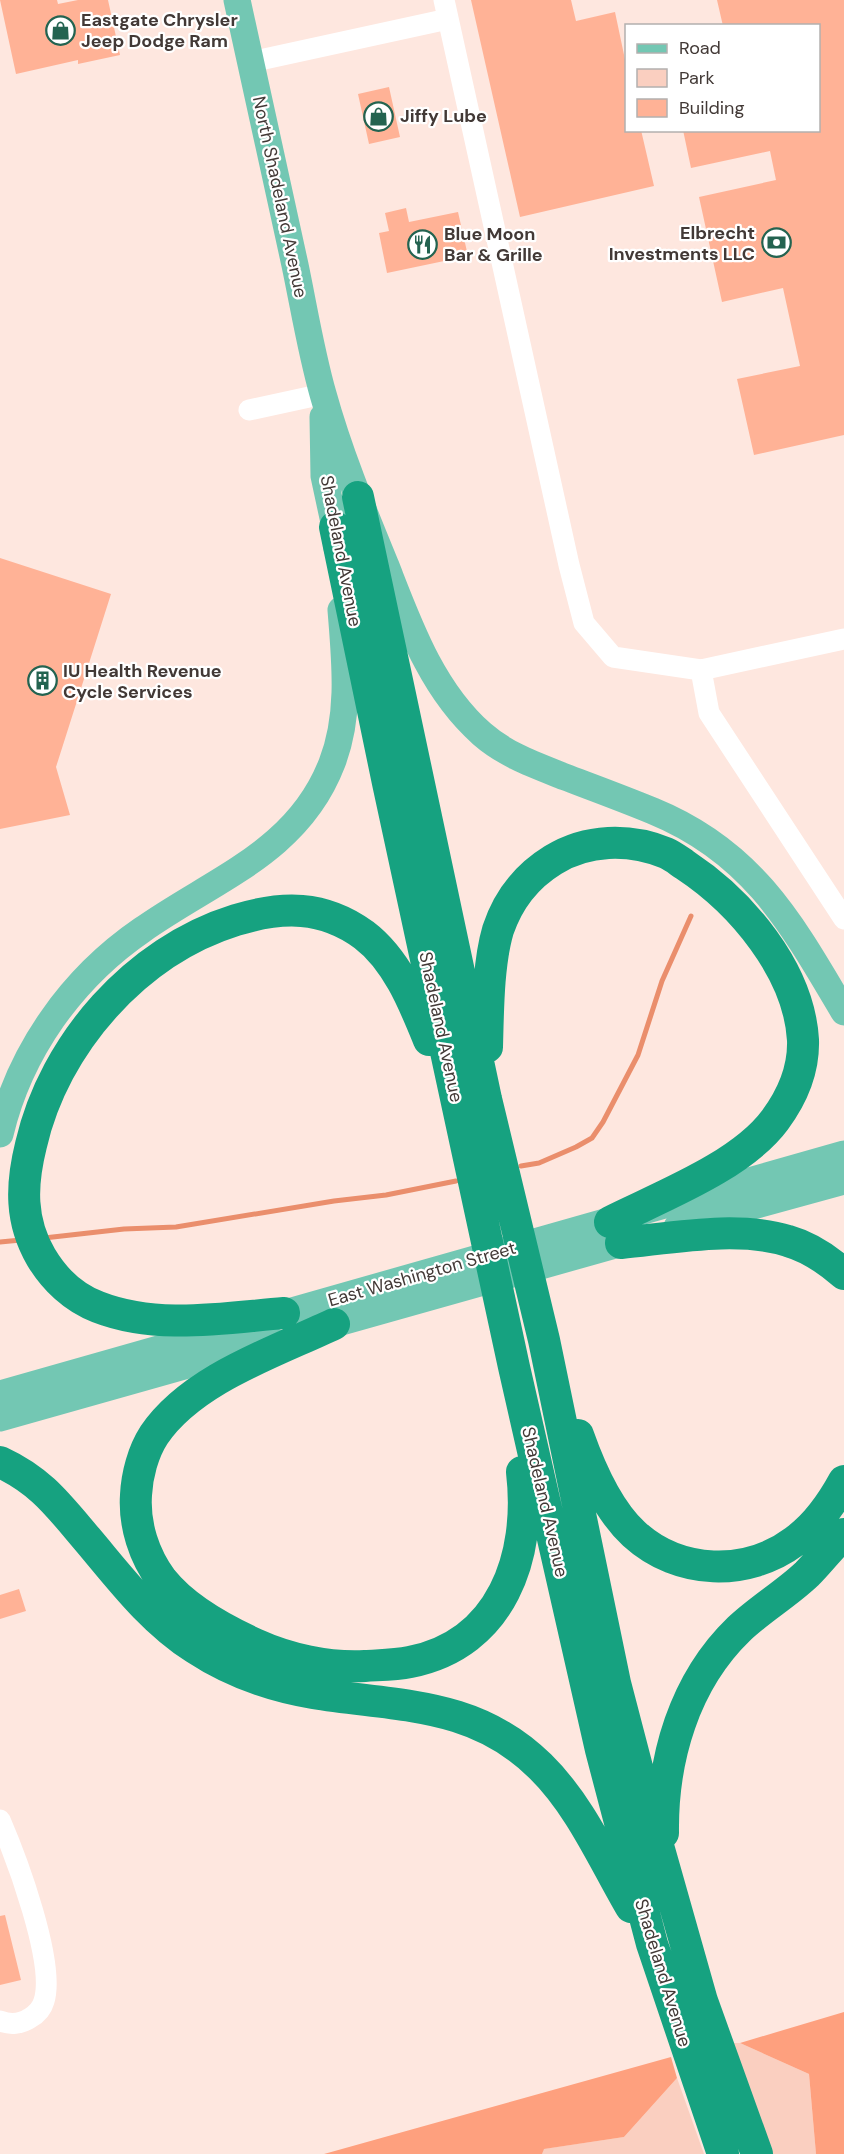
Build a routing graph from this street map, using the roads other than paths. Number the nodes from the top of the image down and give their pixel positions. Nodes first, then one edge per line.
1 (237, 0) edge
2 (446, 10) edge
3 (250, 62) junction
4 (323, 394) junction
5 (249, 410) dead end
6 (358, 497) junction
7 (335, 527) junction
8 (844, 639) edge
9 (701, 670) junction
10 (844, 919) edge
11 (844, 1012) edge
12 (473, 1106) junction
13 (0, 1134) edge
14 (844, 1154) edge
15 (844, 1181) edge
16 (616, 1232) junction
17 (844, 1274) edge
18 (453, 1278) junction
19 (284, 1313) junction
20 (334, 1324) junction
21 (544, 1340) junction
22 (514, 1367) junction
23 (0, 1394) edge
24 (0, 1418) edge
25 (0, 1462) edge
26 (844, 1481) edge
27 (844, 1534) edge
28 (0, 1820) edge
29 (667, 1882) junction
30 (652, 1944) junction
31 (0, 2021) edge
32 (723, 2154) edge
33 (757, 2154) edge

1 - 3 main road, North Shadeland Avenue
2 - 3 lane
2 - 9 lane
3 - 4 main road, North Shadeland Avenue
4 - 5 lane
4 - 6 main road, Shadeland Avenue
4 - 7 main road, Shadeland Avenue
6 - 11 main road
6 - 12 highway, Shadeland Avenue
7 - 12 highway, Shadeland Avenue
7 - 13 main road
8 - 9 lane
9 - 10 lane
12 - 16 highway
12 - 19 highway
12 - 21 highway, Shadeland Avenue
12 - 22 highway, Shadeland Avenue
14 - 16 main road, East Washington Street
15 - 16 main road, East Washington Street
16 - 17 highway
16 - 18 main road, East Washington Street
18 - 19 main road, East Washington Street
18 - 20 main road, East Washington Street
19 - 23 main road, East Washington Street
20 - 22 highway
20 - 24 main road, East Washington Street
21 - 26 highway
21 - 29 highway, Shadeland Avenue
22 - 30 highway, Shadeland Avenue
25 - 30 highway
27 - 29 highway
28 - 31 lane
29 - 33 highway, Shadeland Avenue
30 - 32 highway, Shadeland Avenue

